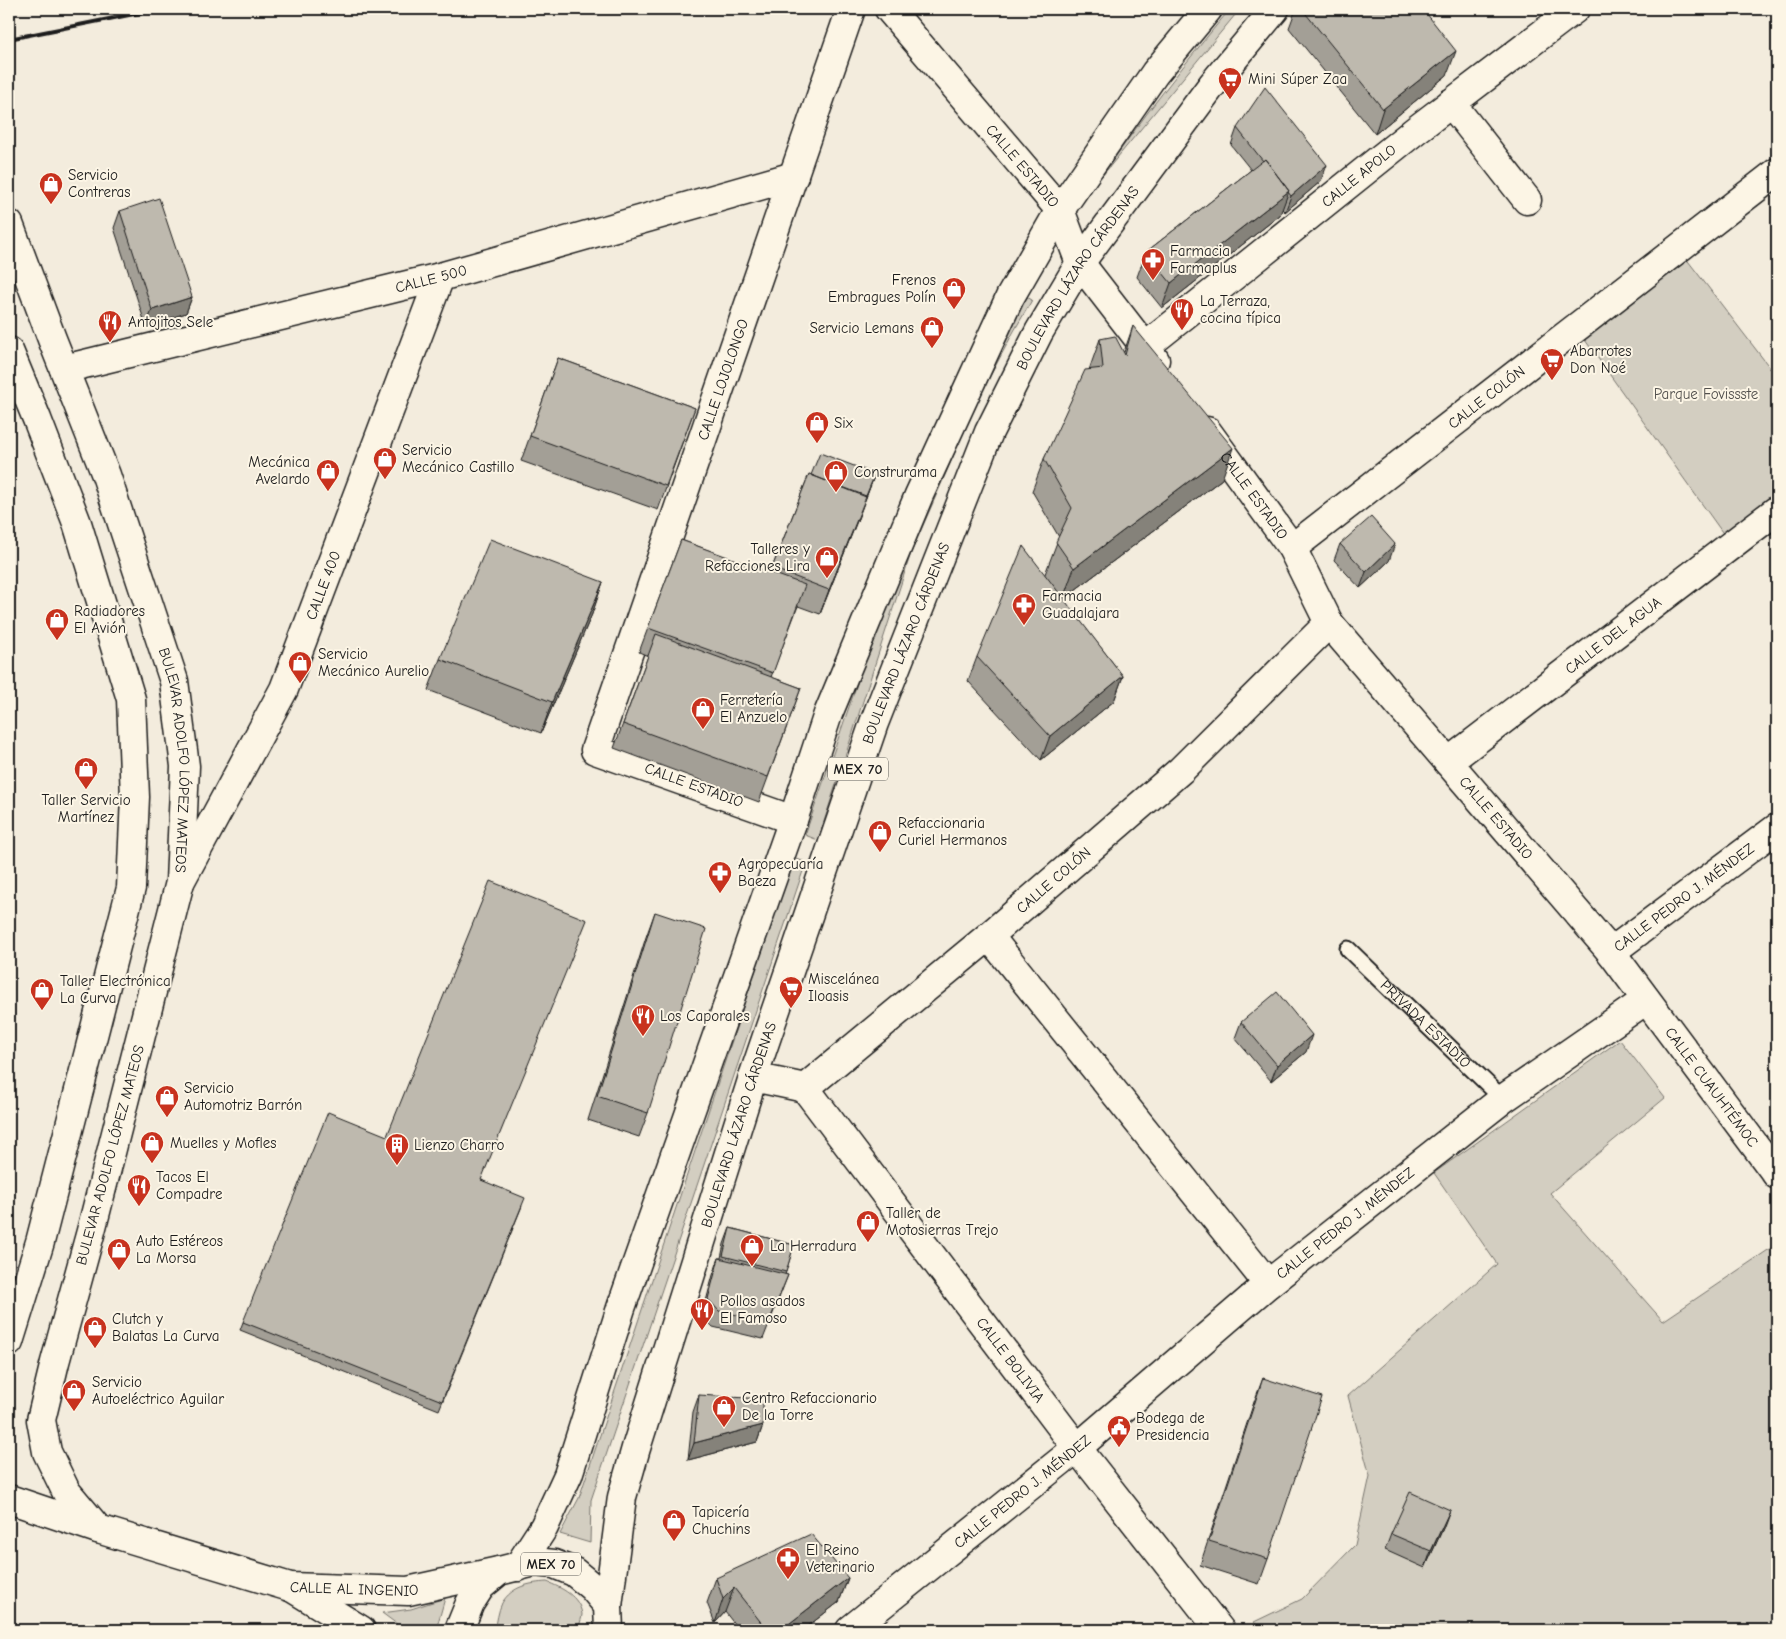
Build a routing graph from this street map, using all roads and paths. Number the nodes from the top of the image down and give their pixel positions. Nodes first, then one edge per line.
1 (851, 9) edge
2 (889, 9) edge
3 (1208, 9) edge
4 (1275, 9) edge
5 (1575, 9) edge
6 (1451, 104) junction
7 (1777, 172) edge
8 (794, 176) junction
9 (1527, 200) dead end
10 (1060, 210) junction
11 (9, 224) edge
12 (1080, 264) junction
13 (440, 277) junction
14 (1145, 347) junction
15 (9, 351) edge
16 (64, 368) junction
17 (1169, 380) edge
18 (1192, 412) edge
19 (1777, 510) edge
20 (1292, 548) junction
21 (1329, 623) junction
22 (595, 750) joint
23 (1448, 762) junction
24 (793, 820) junction
25 (1777, 828) edge
26 (180, 882) junction
27 (989, 936) junction
28 (1348, 949) dead end
29 (1611, 952) junction
30 (1646, 1000) junction
31 (753, 1076) junction
32 (805, 1088) junction
33 (1503, 1098) junction
34 (1772, 1158) edge
35 (1268, 1284) junction
36 (9, 1342) edge
37 (1077, 1448) junction
38 (9, 1499) edge
39 (98, 1529) junction
40 (508, 1569) junction
41 (290, 1587) junction
42 (612, 1620) edge
43 (361, 1630) edge
44 (459, 1630) edge
45 (850, 1630) edge
46 (1220, 1630) edge

1 - 8 street, CALLE LOJOLONGO
2 - 10 street, CALLE ESTADIO
3 - 10 street, MEX 70
4 - 12 street, BOULEVARD LÁZARO CÁRDENAS / MEX 70
5 - 6 street, CALLE APOLO
6 - 9 street
6 - 14 street, CALLE APOLO
7 - 20 street, CALLE COLÓN
8 - 13 street, CALLE 500
8 - 22 street, CALLE LOJOLONGO
10 - 12 street, CALLE ESTADIO
10 - 24 street, MEX 70
11 - 16 street, BULEVAR ADOLFO LÓPEZ MATEOS
12 - 14 street, CALLE ESTADIO
12 - 31 street, BOULEVARD LÁZARO CÁRDENAS / MEX 70
13 - 16 street, CALLE 500
13 - 26 street, CALLE 400
14 - 17 street, CALLE ESTADIO
15 - 36 street
16 - 26 street, BULEVAR ADOLFO LÓPEZ MATEOS
18 - 20 street, CALLE ESTADIO
19 - 23 street, CALLE DEL AGUA
20 - 21 street, CALLE ESTADIO
21 - 23 street, CALLE ESTADIO
21 - 27 street, CALLE COLÓN
22 - 24 street, CALLE ESTADIO
23 - 29 street, CALLE ESTADIO
24 - 40 street, MEX 70
25 - 29 street, CALLE PEDRO J. MÉNDEZ
26 - 39 street, BULEVAR ADOLFO LÓPEZ MATEOS
27 - 32 street, CALLE COLÓN
27 - 35 street
28 - 33 lane, PRIVADA ESTADIO
29 - 30 street, CALLE PEDRO J. MÉNDEZ
30 - 33 street, CALLE PEDRO J. MÉNDEZ
30 - 34 street, CALLE CUAUHTÉMOC
31 - 32 street
31 - 42 street, BOULEVARD LÁZARO CÁRDENAS / MEX 70
32 - 37 street, CALLE BOLIVIA
33 - 35 street, CALLE PEDRO J. MÉNDEZ
35 - 37 street, CALLE PEDRO J. MÉNDEZ
37 - 45 street, CALLE PEDRO J. MÉNDEZ
37 - 46 street, CALLE BOLIVIA
38 - 39 street
39 - 41 street
40 - 41 street, CALLE AL INGENIO
40 - 42 street, MEX 70
40 - 44 street, MEX 70
41 - 43 street, CALLE AL INGENIO

